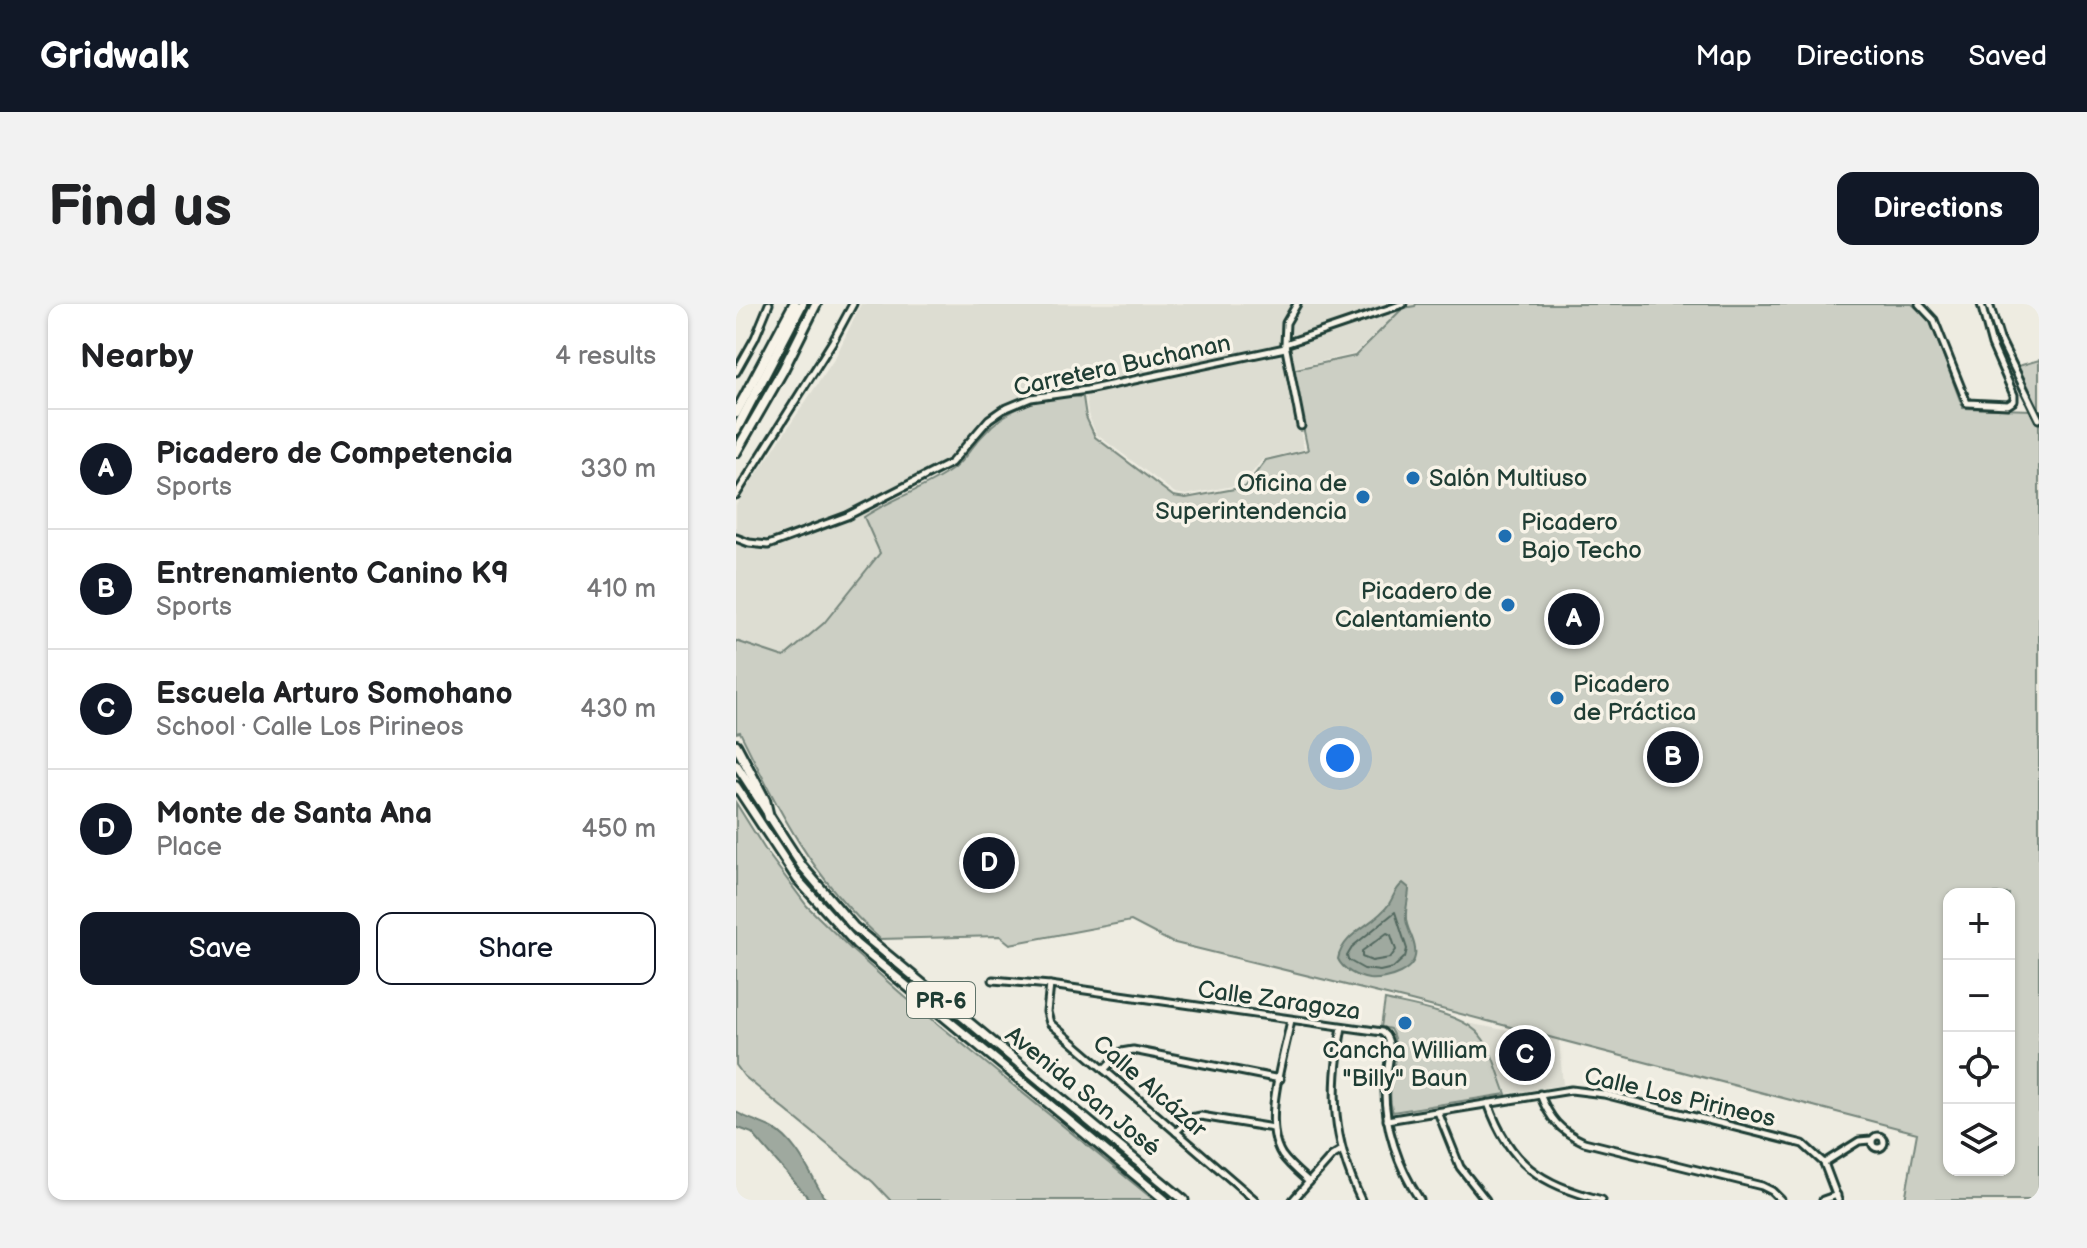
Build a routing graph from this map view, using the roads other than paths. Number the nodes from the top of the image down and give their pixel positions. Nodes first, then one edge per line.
1 (769, 304) edge
2 (794, 304) edge
3 (802, 304) edge
4 (818, 304) edge
5 (853, 304) edge
6 (1297, 304) edge
7 (1403, 304) edge
8 (1919, 304) edge
9 (1981, 304) edge
10 (1989, 304) edge
11 (1285, 346) junction
12 (736, 372) edge
13 (751, 387) junction
14 (736, 401) edge
15 (736, 413) edge
16 (2039, 419) edge
17 (1301, 426) dead end
18 (736, 430) edge
19 (736, 452) edge
20 (736, 495) edge
21 (736, 538) edge
22 (736, 745) edge
23 (736, 764) edge
24 (736, 786) edge
25 (769, 817) junction
26 (993, 980) dead end
27 (1050, 985) junction
28 (1291, 1020) junction
29 (1342, 1027) junction
30 (1104, 1070) junction
31 (1280, 1079) junction
32 (1540, 1094) junction
33 (1488, 1103) junction
34 (1438, 1112) junction
35 (1387, 1120) junction
36 (1273, 1128) junction
37 (1176, 1132) junction
38 (1871, 1140) dead end
39 (1342, 1150) junction
40 (1824, 1163) junction
41 (1309, 1182) junction
42 (1837, 1198) edge
43 (1165, 1200) edge
44 (1184, 1200) edge
45 (1255, 1200) edge
46 (1293, 1200) edge
47 (1361, 1200) edge
48 (1420, 1200) edge
49 (1486, 1200) edge
50 (1602, 1200) edge
51 (1781, 1200) edge
52 (1823, 1200) edge

1 - 12 street
2 - 13 highway
3 - 18 highway
4 - 19 highway
5 - 20 street
6 - 11 street
7 - 11 street, Carretera Buchanan
8 - 9 street
10 - 16 street
11 - 17 street
11 - 21 street, Carretera Buchanan
13 - 14 highway
13 - 15 highway
22 - 25 highway
23 - 25 main road, Avenida San José / PR-6
24 - 43 main road, Avenida San José / PR-6
25 - 44 main road, Avenida San José / PR-6
26 - 27 street, Calle Zaragoza
27 - 28 street, Calle Zaragoza
27 - 30 street, Calle Alcázar
28 - 29 street, Calle Zaragoza
28 - 31 street
29 - 35 street, Calle Zaragoza
29 - 39 street
30 - 31 street
30 - 37 street, Calle Alcázar
31 - 36 street
32 - 33 street, Calle Los Pirineos
32 - 40 street, Calle Los Pirineos
32 - 51 street
33 - 34 street, Calle Los Pirineos
33 - 50 street
34 - 35 street, Calle Los Pirineos
34 - 49 street
35 - 48 street, Calle Zaragoza
36 - 37 street
36 - 41 street
37 - 45 street, Calle Alcázar
38 - 40 street
39 - 41 street
39 - 47 street
40 - 42 street
41 - 46 street
42 - 52 street

